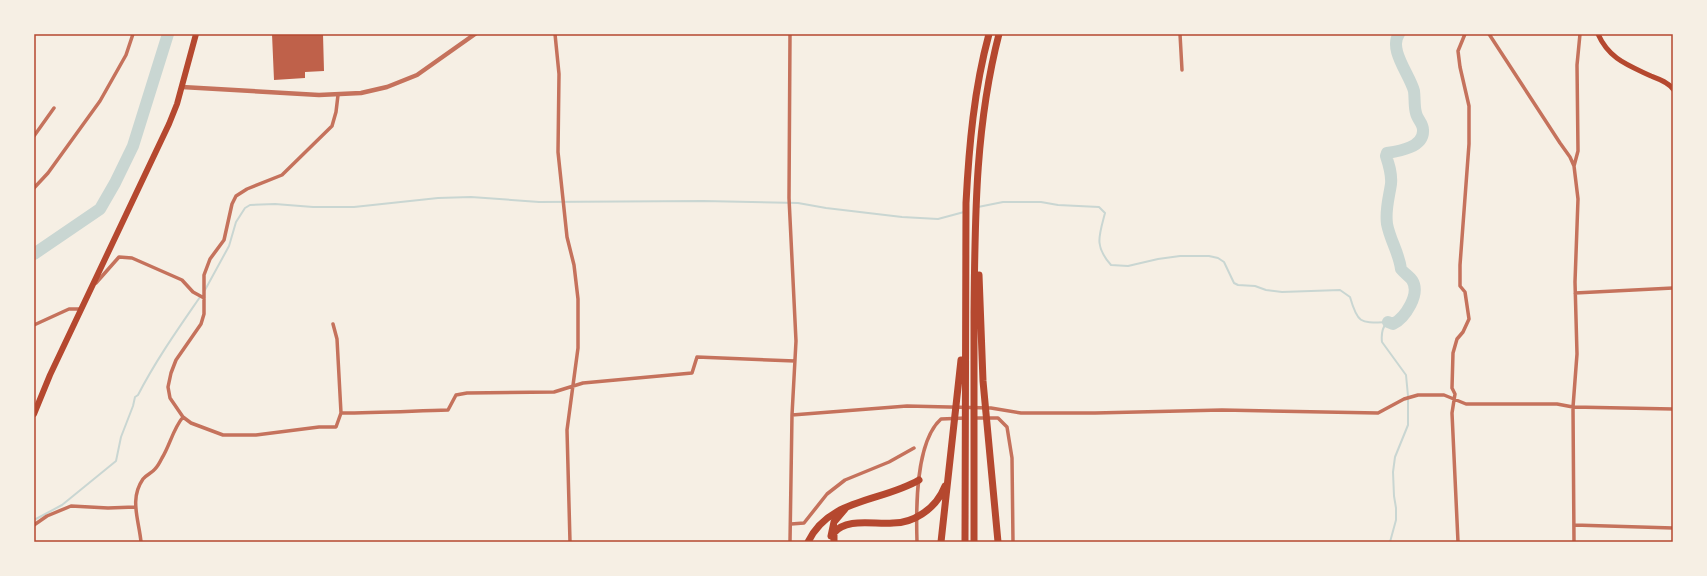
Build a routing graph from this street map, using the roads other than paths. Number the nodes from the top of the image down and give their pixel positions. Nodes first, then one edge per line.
1 (133, 34) edge
2 (196, 34) edge
3 (475, 34) edge
4 (555, 34) edge
5 (790, 34) edge
6 (989, 34) edge
7 (999, 34) edge
8 (1180, 34) edge
9 (1465, 34) edge
10 (1489, 34) edge
11 (1580, 34) edge
12 (1598, 34) edge
13 (1182, 70) dead end
14 (182, 87) junction
15 (1673, 89) edge
16 (338, 95) junction
17 (54, 108) dead end
18 (34, 136) edge
19 (1574, 166) junction
20 (34, 188) edge
21 (976, 195) junction
22 (1673, 288) edge
23 (90, 290) junction
24 (1576, 293) junction
25 (204, 297) junction
26 (81, 309) junction
27 (333, 324) dead end
28 (34, 325) edge
29 (965, 350) junction
30 (795, 361) junction
31 (573, 386) junction
32 (1453, 399) junction
33 (1573, 407) junction
34 (1673, 409) edge
35 (341, 413) junction
36 (34, 414) edge
37 (792, 415) junction
38 (183, 417) junction
39 (914, 448) dead end
40 (949, 475) junction
41 (918, 480) junction
42 (852, 504) junction
43 (135, 507) junction
44 (791, 524) junction
45 (34, 525) edge
46 (1574, 525) junction
47 (1673, 528) edge
48 (142, 542) edge
49 (570, 542) edge
50 (790, 542) edge
51 (808, 542) edge
52 (834, 542) edge
53 (917, 542) edge
54 (941, 542) edge
55 (965, 542) edge
56 (974, 542) edge
57 (998, 542) edge
58 (1013, 542) edge
59 (1458, 542) edge
60 (1574, 542) edge

1 - 20 street
2 - 14 highway
3 - 16 street
4 - 31 street
5 - 30 street
6 - 29 highway
7 - 21 highway
8 - 13 street
9 - 32 street
10 - 19 street
11 - 19 street
12 - 15 main road
14 - 16 street
14 - 23 highway
16 - 25 street
17 - 18 street
19 - 24 street
21 - 56 highway
21 - 57 highway
22 - 24 street
23 - 25 street
23 - 26 highway
24 - 33 street
25 - 38 street
26 - 28 street
26 - 36 highway
27 - 35 street
29 - 40 highway
29 - 55 highway
30 - 31 street
30 - 37 street
31 - 35 street
31 - 49 street
32 - 33 street
32 - 37 street
32 - 59 street
33 - 34 street
33 - 46 street
35 - 38 street
37 - 44 street
38 - 43 street
39 - 44 street
40 - 52 highway
40 - 54 highway
41 - 42 highway
41 - 53 street
41 - 58 street
42 - 51 highway
42 - 52 highway
43 - 45 street
43 - 48 street
44 - 50 street
46 - 47 street
46 - 60 street

